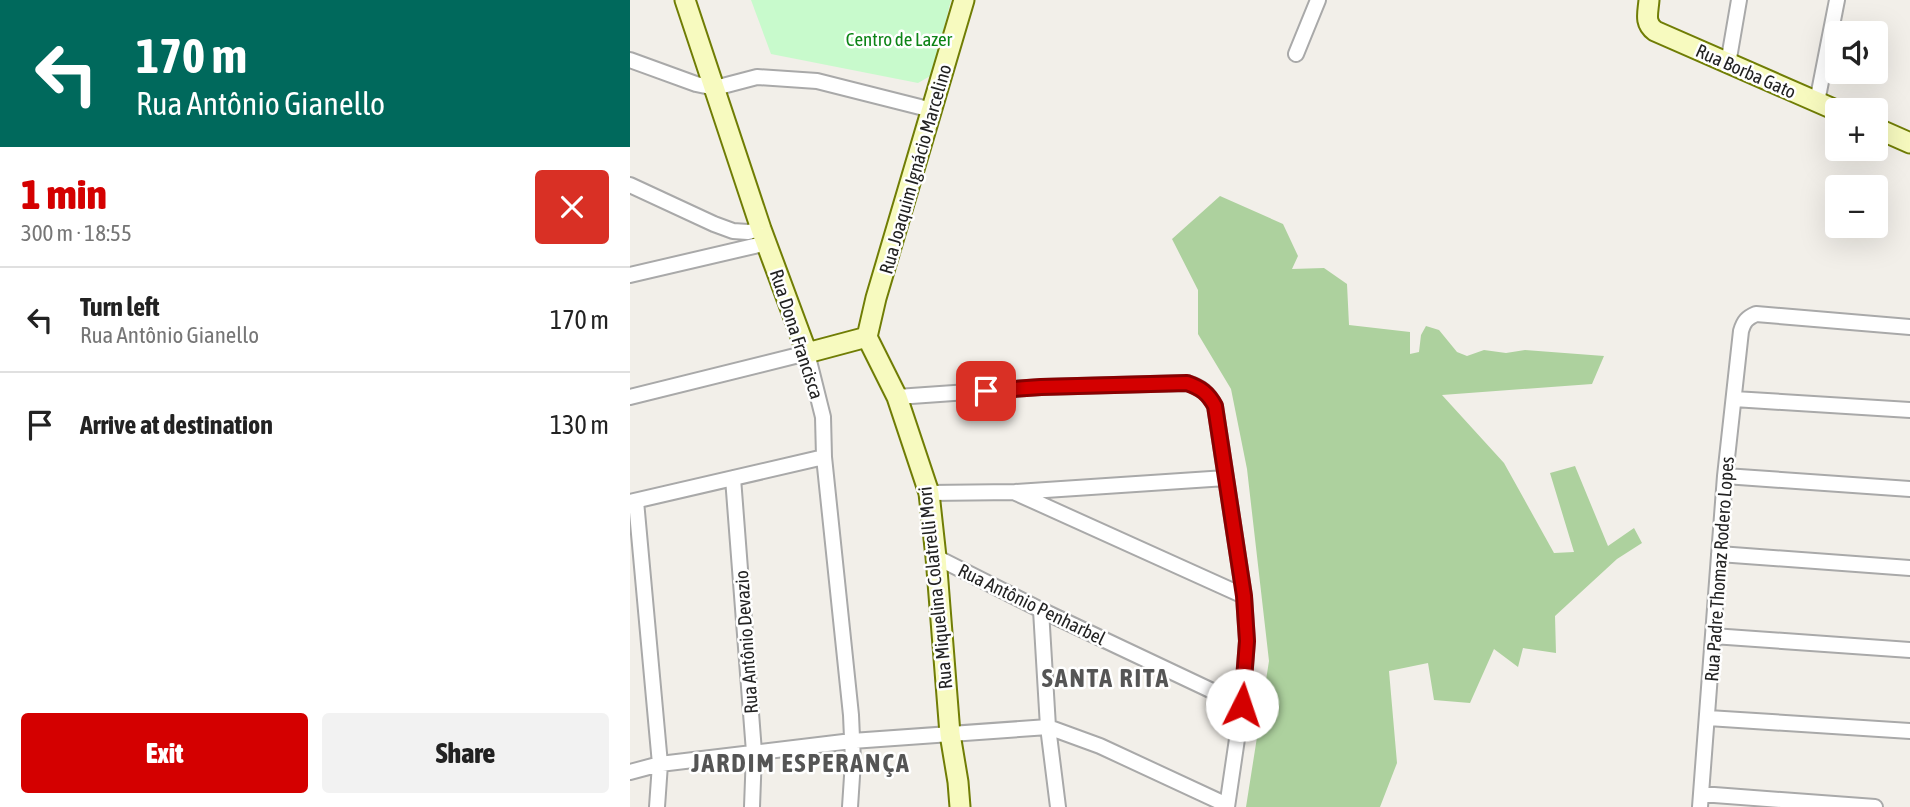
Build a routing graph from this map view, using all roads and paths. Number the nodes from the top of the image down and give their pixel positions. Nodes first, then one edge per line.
1 (685, 0) edge
2 (964, 0) edge
3 (1318, 0) edge
4 (1649, 0) edge
5 (1740, 0) edge
6 (1837, 0) edge
7 (1296, 54) dead end
8 (630, 60) edge
9 (1728, 64) junction
10 (715, 88) junction
11 (1817, 102) junction
12 (1825, 105) edge
13 (932, 110) junction
14 (1888, 133) edge
15 (1910, 142) edge
16 (630, 185) edge
17 (764, 236) junction
18 (630, 275) edge
19 (1910, 327) edge
20 (867, 337) junction
21 (807, 353) junction
22 (630, 397) edge
23 (897, 397) junction
24 (1734, 398) junction
25 (1910, 410) edge
26 (824, 457) junction
27 (1725, 476) junction
28 (733, 478) junction
29 (1226, 478) junction
30 (1910, 489) edge
31 (1015, 492) junction
32 (929, 493) junction
33 (633, 501) edge
34 (1719, 554) junction
35 (936, 556) junction
36 (1910, 568) edge
37 (1244, 596) junction
38 (1041, 610) junction
39 (1713, 636) junction
40 (1910, 650) edge
41 (1242, 705) junction
42 (1708, 718) junction
43 (1048, 727) junction
44 (1910, 732) edge
45 (950, 734) junction
46 (852, 741) junction
47 (754, 752) junction
48 (660, 764) junction
49 (630, 772) edge
50 (1700, 801) edge
51 (1227, 806) edge
52 (657, 807) edge
53 (752, 807) edge
54 (850, 807) edge
55 (960, 807) edge
56 (1058, 807) edge
57 (1875, 807) edge

1 - 10 street, Rua Dona Francisca
2 - 13 street, Rua Joaquim Ignácio Marcelino
3 - 7 street
4 - 9 street, Rua Borba Gato
5 - 9 street
6 - 11 street
8 - 10 street
9 - 11 street, Rua Borba Gato
10 - 13 street
10 - 17 street, Rua Dona Francisca
11 - 12 street, Rua Borba Gato
13 - 20 street, Rua Joaquim Ignácio Marcelino
14 - 15 street
16 - 17 street
17 - 18 street
17 - 21 street, Rua Dona Francisca
19 - 24 street, Rua Padre Thomaz Rodero Lopes
20 - 21 street
20 - 23 street, Rua Miquelina Colatrelli Mori
21 - 22 street
21 - 26 street, Rua Dona Francisca
23 - 29 street
23 - 32 street, Rua Miquelina Colatrelli Mori
24 - 25 street
24 - 27 street, Rua Padre Thomaz Rodero Lopes
26 - 28 street
26 - 46 street, Rua Dona Francisca
27 - 30 street
27 - 34 street, Rua Padre Thomaz Rodero Lopes
28 - 33 street
28 - 47 street, Rua Antônio Devazio
29 - 31 street
29 - 37 street
31 - 32 street
31 - 37 street
32 - 35 street, Rua Miquelina Colatrelli Mori
33 - 48 street
34 - 36 street
34 - 39 street, Rua Padre Thomaz Rodero Lopes
35 - 38 street, Rua Antônio Penharbel
35 - 45 street, Rua Miquelina Colatrelli Mori
37 - 41 street
38 - 41 street, Rua Antônio Penharbel
38 - 43 street
39 - 40 street
39 - 42 street, Rua Padre Thomaz Rodero Lopes
41 - 51 street
42 - 44 street
42 - 50 street, Rua Padre Thomaz Rodero Lopes
43 - 45 street
43 - 51 street
43 - 56 street
45 - 46 street
45 - 55 street, Rua Miquelina Colatrelli Mori
46 - 47 street
46 - 54 street, Rua Dona Francisca
47 - 48 street
47 - 53 street, Rua Antônio Devazio
48 - 49 street
48 - 52 street
50 - 57 street

